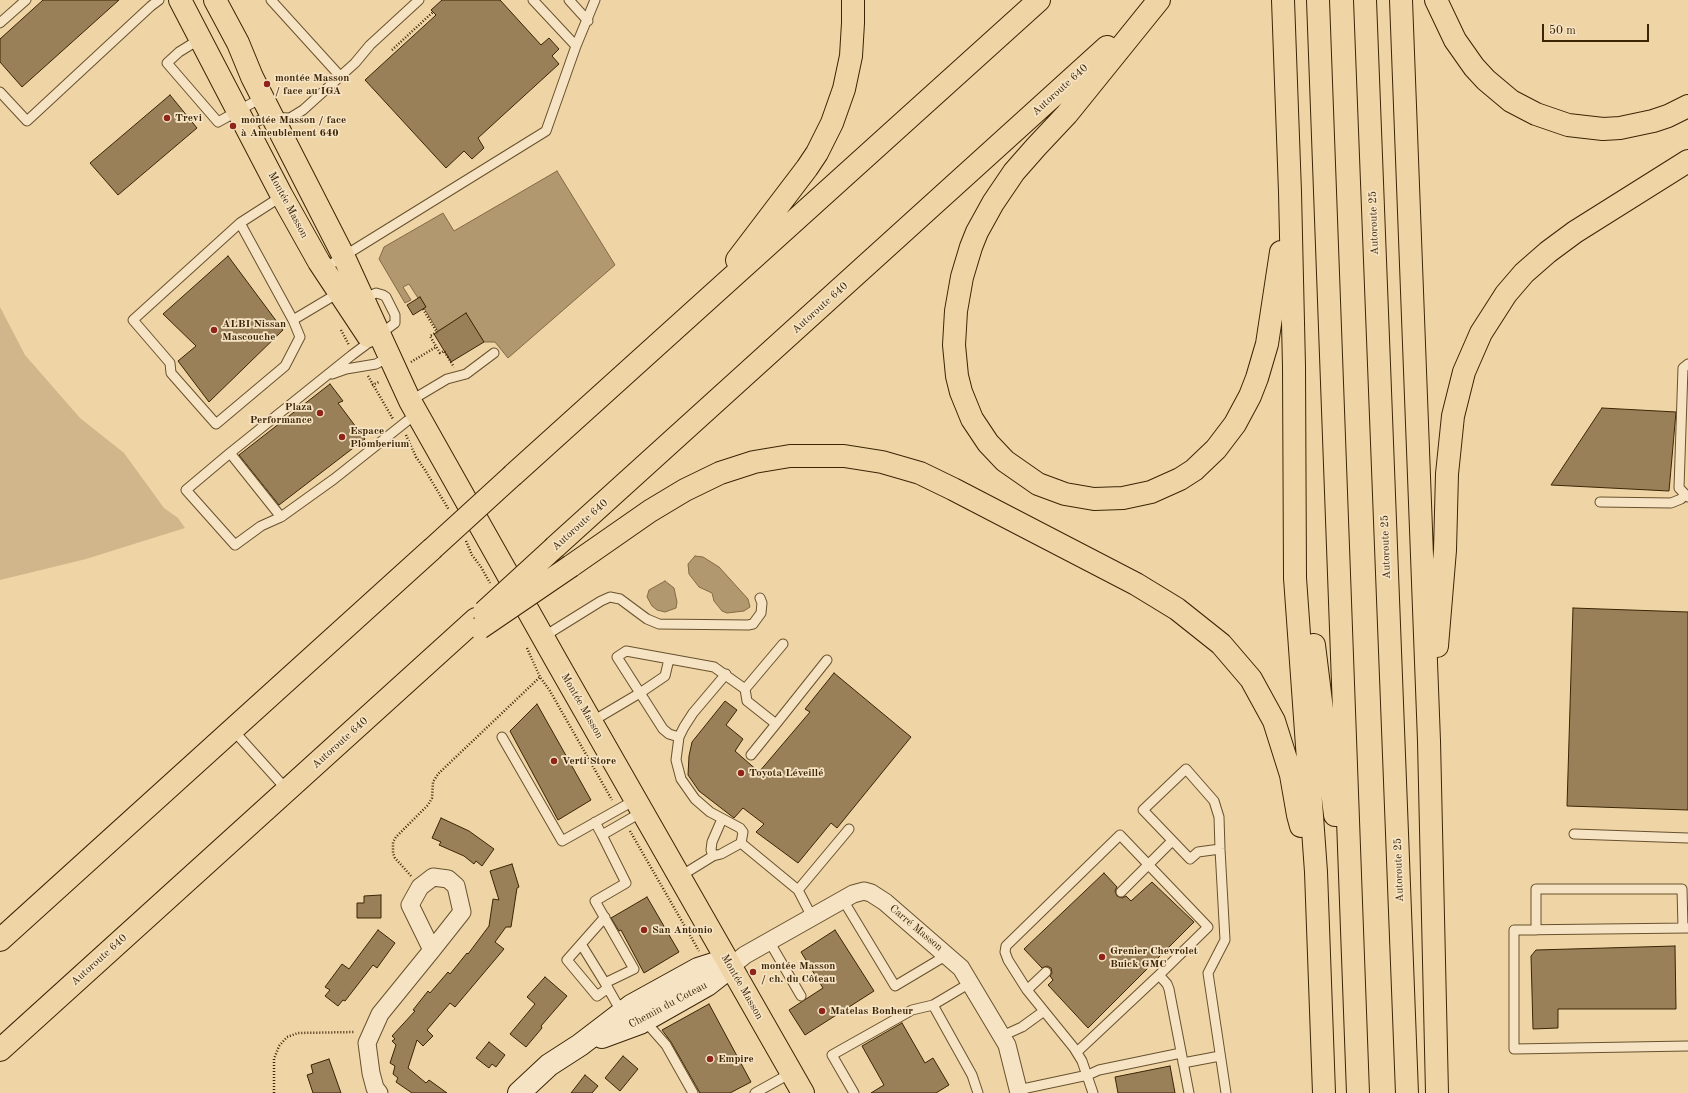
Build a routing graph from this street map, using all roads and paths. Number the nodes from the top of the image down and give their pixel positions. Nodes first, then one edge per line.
1 (26, 0) edge
2 (159, 0) edge
3 (215, 0) edge
4 (271, 0) edge
5 (419, 0) edge
6 (533, 0) edge
7 (569, 0) edge
8 (596, 0) edge
9 (853, 0) edge
10 (1039, 0) edge
11 (1159, 0) edge
12 (1283, 0) edge
13 (1318, 0) edge
14 (1365, 0) edge
15 (1401, 0) edge
16 (1436, 0) edge
17 (184, 1) edge
18 (426, 9) dead end
19 (433, 12) dead end
20 (430, 15) junction
21 (588, 21) junction
22 (0, 24) edge
23 (400, 34) dead end
24 (200, 38) junction
25 (404, 39) junction
26 (576, 46) junction
27 (392, 50) dead end
28 (340, 76) junction
29 (0, 92) edge
30 (1688, 106) edge
31 (267, 107) junction
32 (242, 119) junction
33 (1688, 161) edge
34 (1290, 192) junction
35 (282, 196) junction
36 (240, 223) junction
37 (343, 255) junction
38 (324, 269) junction
39 (352, 295) junction
40 (701, 306) junction
41 (423, 309) dead end
42 (293, 320) junction
43 (375, 338) junction
44 (436, 347) junction
45 (494, 353) dead end
46 (386, 358) junction
47 (451, 362) dead end
48 (411, 363) dead end
49 (1688, 364) edge
50 (1294, 366) junction
51 (366, 373) dead end
52 (324, 378) junction
53 (379, 382) dead end
54 (372, 386) junction
55 (407, 408) junction
56 (388, 412) junction
57 (394, 421) dead end
58 (230, 453) junction
59 (1687, 496) edge
60 (1600, 502) dead end
61 (281, 518) junction
62 (760, 598) dead end
63 (478, 624) junction
64 (543, 638) junction
65 (783, 644) dead end
66 (669, 659) junction
67 (827, 660) dead end
68 (726, 674) junction
69 (540, 677) dead end
70 (745, 689) junction
71 (640, 693) junction
72 (591, 722) junction
73 (776, 724) junction
74 (233, 730) junction
75 (502, 737) dead end
76 (679, 738) junction
77 (1429, 741) junction
78 (751, 755) dead end
79 (287, 790) junction
80 (639, 806) junction
81 (722, 820) junction
82 (595, 822) junction
83 (629, 829) dead end
84 (849, 829) dead end
85 (1574, 834) dead end
86 (602, 835) junction
87 (1688, 838) edge
88 (1172, 841) junction
89 (741, 843) junction
90 (1220, 848) junction
91 (713, 856) junction
92 (1149, 864) junction
93 (1316, 872) junction
94 (411, 877) dead end
95 (679, 877) junction
96 (798, 890) junction
97 (1121, 892) dead end
98 (843, 900) junction
99 (605, 917) junction
100 (812, 917) junction
101 (1685, 928) edge
102 (1536, 930) junction
103 (0, 940) edge
104 (769, 942) junction
105 (581, 944) junction
106 (698, 949) dead end
107 (432, 950) dead end
108 (947, 955) junction
109 (734, 961) junction
110 (1353, 961) junction
111 (1046, 972) dead end
112 (1160, 975) junction
113 (970, 983) junction
114 (606, 986) junction
115 (1027, 990) junction
116 (801, 996) dead end
117 (933, 1005) junction
118 (1044, 1011) junction
119 (632, 1020) junction
120 (356, 1032) dead end
121 (1002, 1036) junction
122 (1688, 1046) edge
123 (0, 1050) edge
124 (1077, 1052) junction
125 (1181, 1053) junction
126 (1220, 1056) junction
127 (1183, 1063) junction
128 (791, 1073) junction
129 (1088, 1075) junction
130 (1019, 1091) edge
131 (274, 1093) edge
132 (379, 1093) edge
133 (519, 1093) edge
134 (693, 1093) edge
135 (755, 1093) edge
136 (803, 1093) edge
137 (854, 1093) edge
138 (978, 1093) edge
139 (1093, 1093) edge
140 (1189, 1093) edge
141 (1226, 1093) edge
142 (1324, 1093) edge
143 (1358, 1093) edge
144 (1407, 1093) edge
145 (1437, 1093) edge

1 - 22 lane
2 - 29 lane
3 - 31 main road, Montée Masson
4 - 28 lane
5 - 28 lane
6 - 26 lane
7 - 21 lane
8 - 21 lane
9 - 40 main road
10 - 40 main road
11 - 34 main road
11 - 63 main road, Autoroute 640, bridge
12 - 34 main road
13 - 110 main road
14 - 144 main road, Autoroute 25
15 - 77 main road
16 - 30 main road
17 - 24 main road, Montée Masson
18 - 20 path
19 - 20 path
20 - 25 path
21 - 26 lane
23 - 25 path
24 - 32 main road, Montée Masson
24 - 32 lane
25 - 27 path
26 - 37 lane
28 - 31 lane
31 - 32 lane
31 - 32 lane
31 - 37 main road, Montée Masson
32 - 35 main road, Montée Masson
33 - 77 main road
34 - 50 main road
35 - 36 lane
35 - 38 main road, Montée Masson
36 - 42 lane
36 - 42 lane
37 - 38 lane
37 - 39 main road, Montée Masson
38 - 39 main road, Montée Masson
39 - 42 lane
39 - 43 main road, Montée Masson
40 - 74 main road, bridge
41 - 44 path
43 - 46 main road, Montée Masson
43 - 52 lane
44 - 47 path
44 - 48 path
45 - 55 lane
46 - 52 lane
46 - 55 main road, Montée Masson
49 - 59 lane
50 - 93 main road
50 - 110 main road
51 - 54 path
52 - 58 lane
53 - 54 path
54 - 56 path
55 - 56 path
55 - 61 lane
55 - 64 main road, Montée Masson
56 - 57 path
58 - 61 lane
58 - 61 lane
59 - 60 lane
62 - 64 lane
63 - 79 main road, Autoroute 640
63 - 93 main road, bridge
64 - 72 main road, Montée Masson
65 - 70 lane
66 - 68 lane
66 - 71 lane
66 - 71 lane
67 - 73 lane
68 - 70 lane
68 - 76 lane
69 - 94 path
70 - 73 lane
71 - 72 lane
71 - 76 lane
72 - 80 main road, Montée Masson
73 - 78 lane
74 - 79 lane
74 - 103 main road
75 - 82 lane
76 - 81 lane
77 - 145 main road
79 - 123 main road, Autoroute 640
80 - 82 lane
80 - 86 lane
80 - 95 main road, Montée Masson
81 - 89 lane
81 - 91 lane
82 - 86 lane
83 - 106 path
84 - 96 lane
85 - 87 lane
86 - 99 lane
88 - 90 lane
88 - 90 lane
88 - 92 lane
89 - 91 lane
89 - 96 lane
90 - 126 lane
91 - 95 lane
92 - 97 lane
92 - 112 lane
92 - 115 lane
93 - 142 main road
95 - 109 main road, Montée Masson
96 - 100 lane
98 - 100 street, Carré Masson
98 - 108 street, Carré Masson
98 - 108 lane
99 - 105 lane
99 - 114 lane
100 - 104 street, Carré Masson
101 - 102 lane
101 - 102 lane
102 - 122 lane
104 - 109 street, Carré Masson
104 - 116 lane
105 - 114 lane
105 - 114 lane
107 - 132 street
108 - 113 street, Carré Masson
109 - 119 street, Chemin du Coteau
109 - 128 main road, Montée Masson
110 - 143 main road
111 - 115 lane
112 - 124 lane
112 - 125 lane
113 - 117 lane
113 - 121 street, Carré Masson
114 - 119 lane
115 - 118 lane
117 - 137 lane
117 - 138 lane
118 - 121 lane
118 - 124 lane
119 - 133 street, Chemin du Coteau
119 - 134 lane
120 - 131 path
121 - 130 street, Carré Masson
124 - 129 lane
125 - 127 lane
125 - 129 lane
126 - 127 lane
126 - 141 lane
127 - 140 lane
128 - 135 lane
128 - 136 main road, Montée Masson
129 - 130 lane
129 - 139 lane

